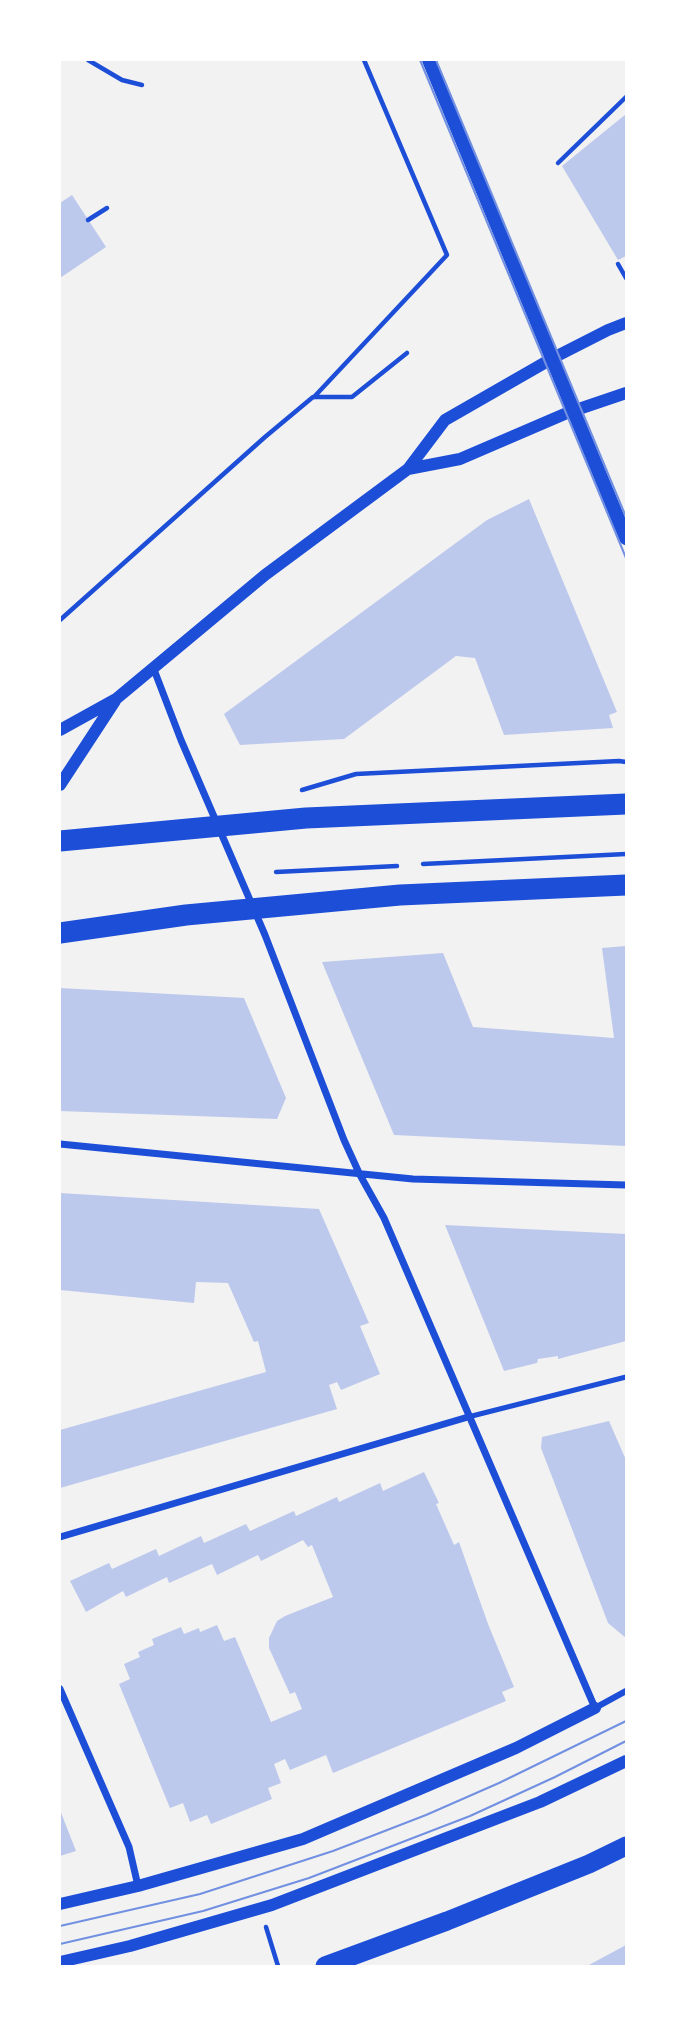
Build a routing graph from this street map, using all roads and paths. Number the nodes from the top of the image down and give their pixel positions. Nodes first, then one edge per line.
1 (88, 60) edge
2 (364, 60) edge
3 (429, 60) edge
4 (142, 85) dead end
5 (626, 97) edge
6 (558, 163) dead end
7 (107, 208) dead end
8 (88, 220) dead end
9 (618, 264) dead end
10 (626, 278) edge
11 (626, 323) edge
12 (407, 353) dead end
13 (553, 358) junction
14 (626, 394) edge
15 (313, 397) junction
16 (575, 410) junction
17 (408, 470) junction
18 (626, 538) edge
19 (60, 621) edge
20 (153, 667) junction
21 (116, 699) junction
22 (60, 730) edge
23 (626, 762) edge
24 (60, 785) edge
25 (296, 792) dead end
26 (626, 804) edge
27 (60, 841) edge
28 (626, 853) edge
29 (411, 865) dead end
30 (397, 866) dead end
31 (276, 872) dead end
32 (626, 885) edge
33 (60, 933) edge
34 (60, 1144) edge
35 (360, 1175) junction
36 (626, 1185) edge
37 (626, 1377) edge
38 (468, 1417) junction
39 (60, 1537) edge
40 (60, 1689) edge
41 (626, 1691) edge
42 (595, 1708) junction
43 (626, 1761) edge
44 (626, 1846) edge
45 (138, 1886) junction
46 (60, 1904) edge
47 (268, 1935) dead end
48 (60, 1962) edge
49 (278, 1966) edge
50 (325, 1966) edge

1 - 4 path
2 - 15 path
3 - 13 main road
5 - 6 path
7 - 8 path
9 - 10 path
11 - 13 street
12 - 15 path
13 - 16 main road
13 - 17 street
14 - 16 street
15 - 19 path
16 - 17 street
16 - 18 main road
17 - 20 street
20 - 21 street
20 - 35 street
21 - 22 street
21 - 24 street
23 - 25 path
26 - 27 highway
28 - 29 path
30 - 31 path
32 - 33 highway
34 - 35 street
35 - 36 street
35 - 38 street
37 - 38 lane
38 - 39 street
38 - 42 street
40 - 45 street
41 - 42 street
42 - 45 street
43 - 48 street
44 - 50 highway
45 - 46 street
47 - 49 path

